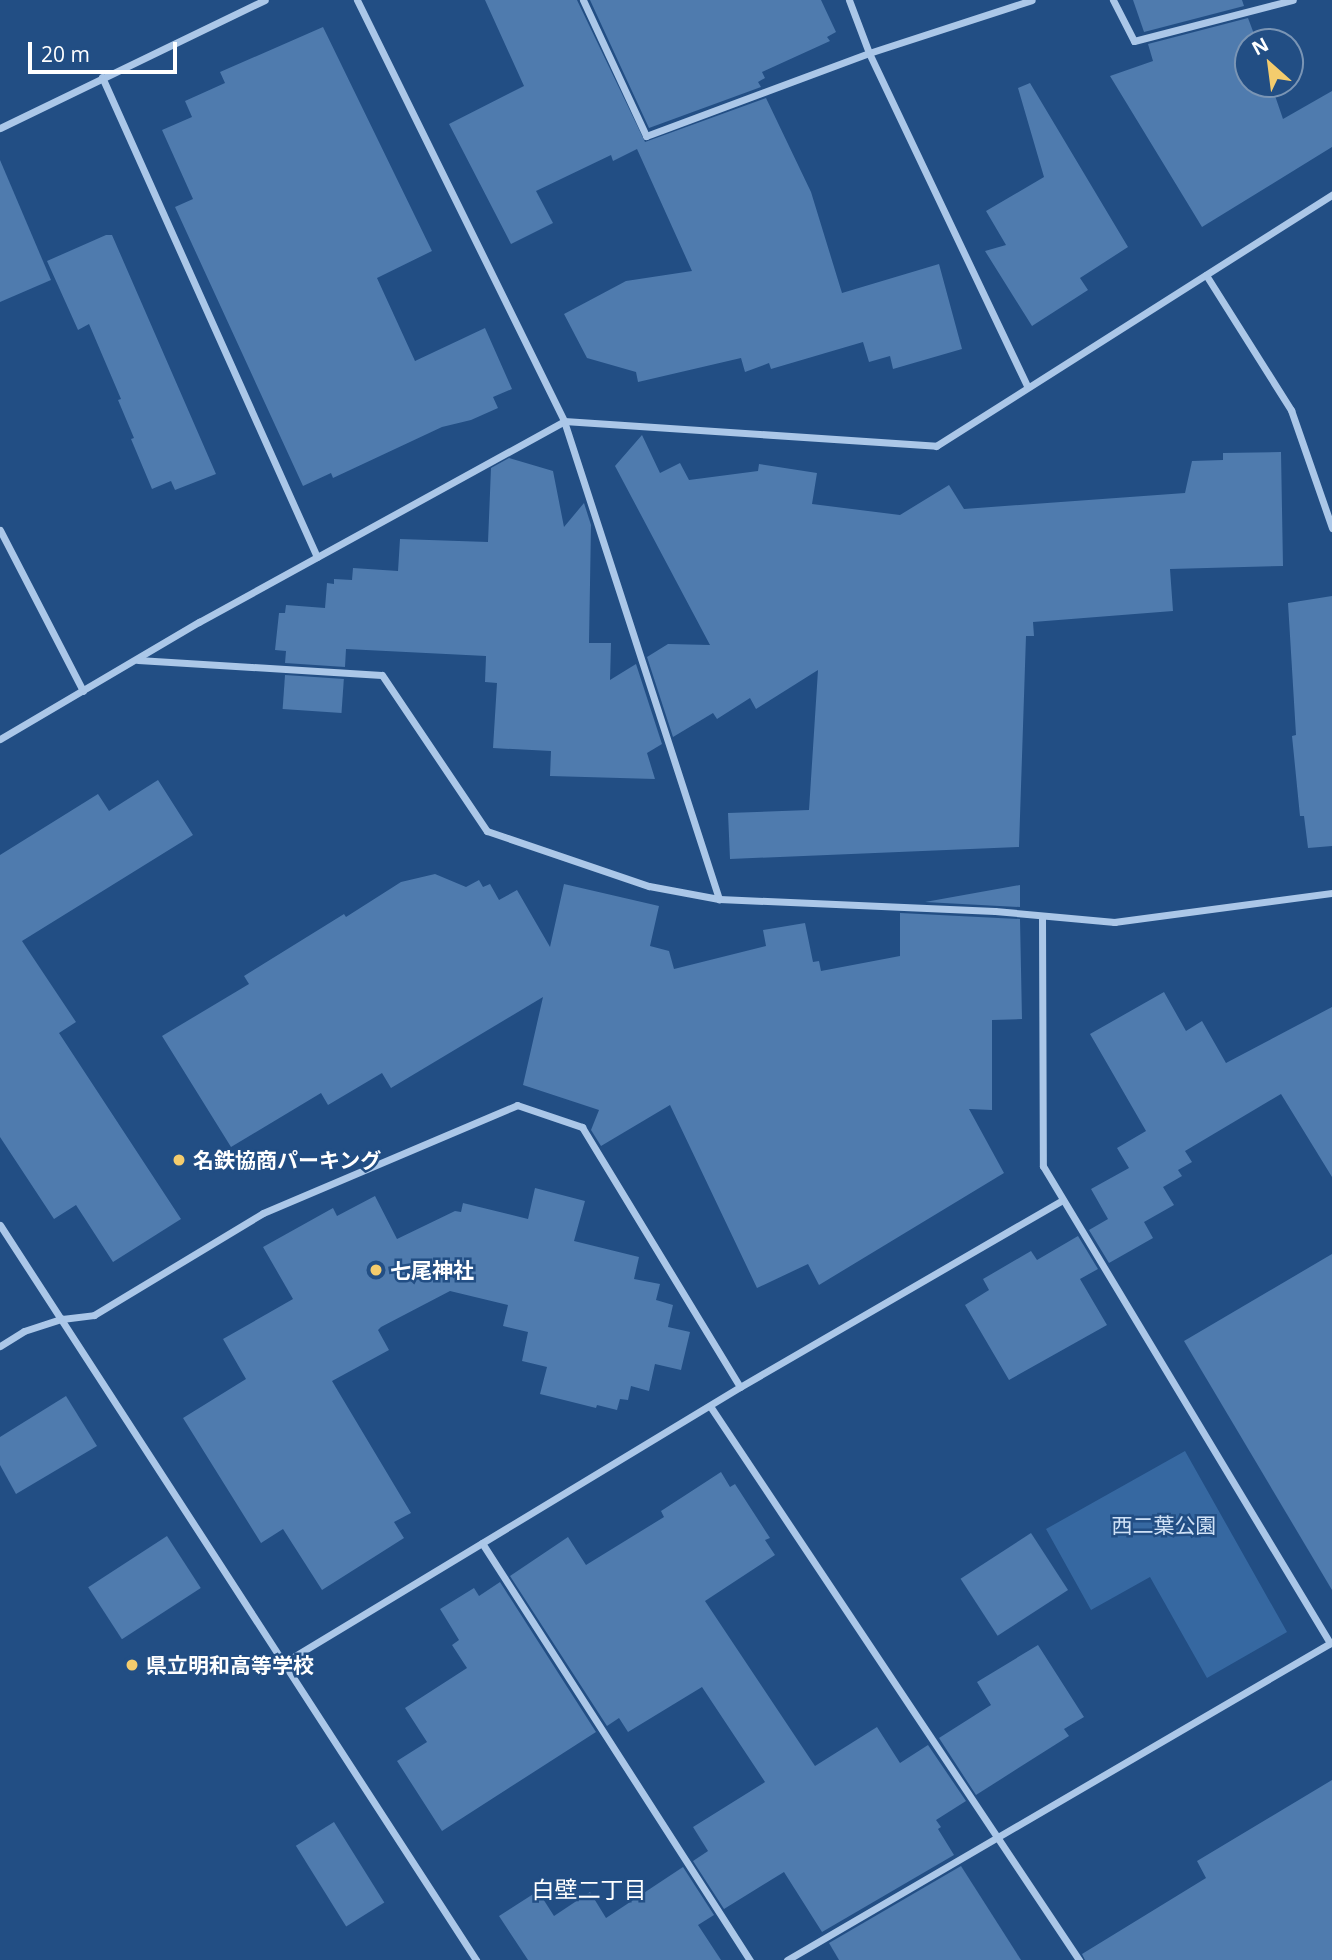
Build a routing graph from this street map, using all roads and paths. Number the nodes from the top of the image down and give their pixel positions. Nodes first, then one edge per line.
1 (265, 0) edge
2 (357, 0) edge
3 (583, 0) edge
4 (849, 0) edge
5 (1032, 0) edge
6 (1113, 0) edge
7 (1293, 0) edge
8 (869, 53) junction
9 (102, 77) junction
10 (0, 128) edge
11 (1332, 195) edge
12 (1206, 275) junction
13 (1027, 386) junction
14 (564, 421) junction
15 (1332, 528) edge
16 (0, 530) edge
17 (317, 556) junction
18 (138, 660) junction
19 (83, 691) junction
20 (0, 739) edge
21 (1332, 892) edge
22 (719, 899) junction
23 (1042, 916) junction
24 (1062, 1200) junction
25 (0, 1225) edge
26 (62, 1319) junction
27 (0, 1346) edge
28 (740, 1387) junction
29 (710, 1406) junction
30 (482, 1542) junction
31 (1331, 1642) edge
32 (285, 1662) junction
33 (996, 1838) junction
34 (476, 1960) edge
35 (750, 1960) edge
36 (787, 1960) edge
37 (1079, 1960) edge

1 - 9 street
2 - 14 street
3 - 8 street
4 - 8 street
5 - 8 street
6 - 7 street
8 - 13 street
9 - 10 street
9 - 17 street
11 - 12 street
12 - 13 street
12 - 15 street
13 - 14 street
14 - 17 street
14 - 22 street
16 - 19 street
17 - 18 street
18 - 19 street
18 - 22 street
19 - 20 street
21 - 23 street
22 - 23 street
23 - 24 street
24 - 28 street
24 - 31 street
25 - 26 street
26 - 27 street
26 - 28 street
26 - 32 street
28 - 29 street
29 - 30 street
29 - 33 street
30 - 32 street
30 - 35 street
31 - 33 street
32 - 34 street
33 - 36 street
33 - 37 street

